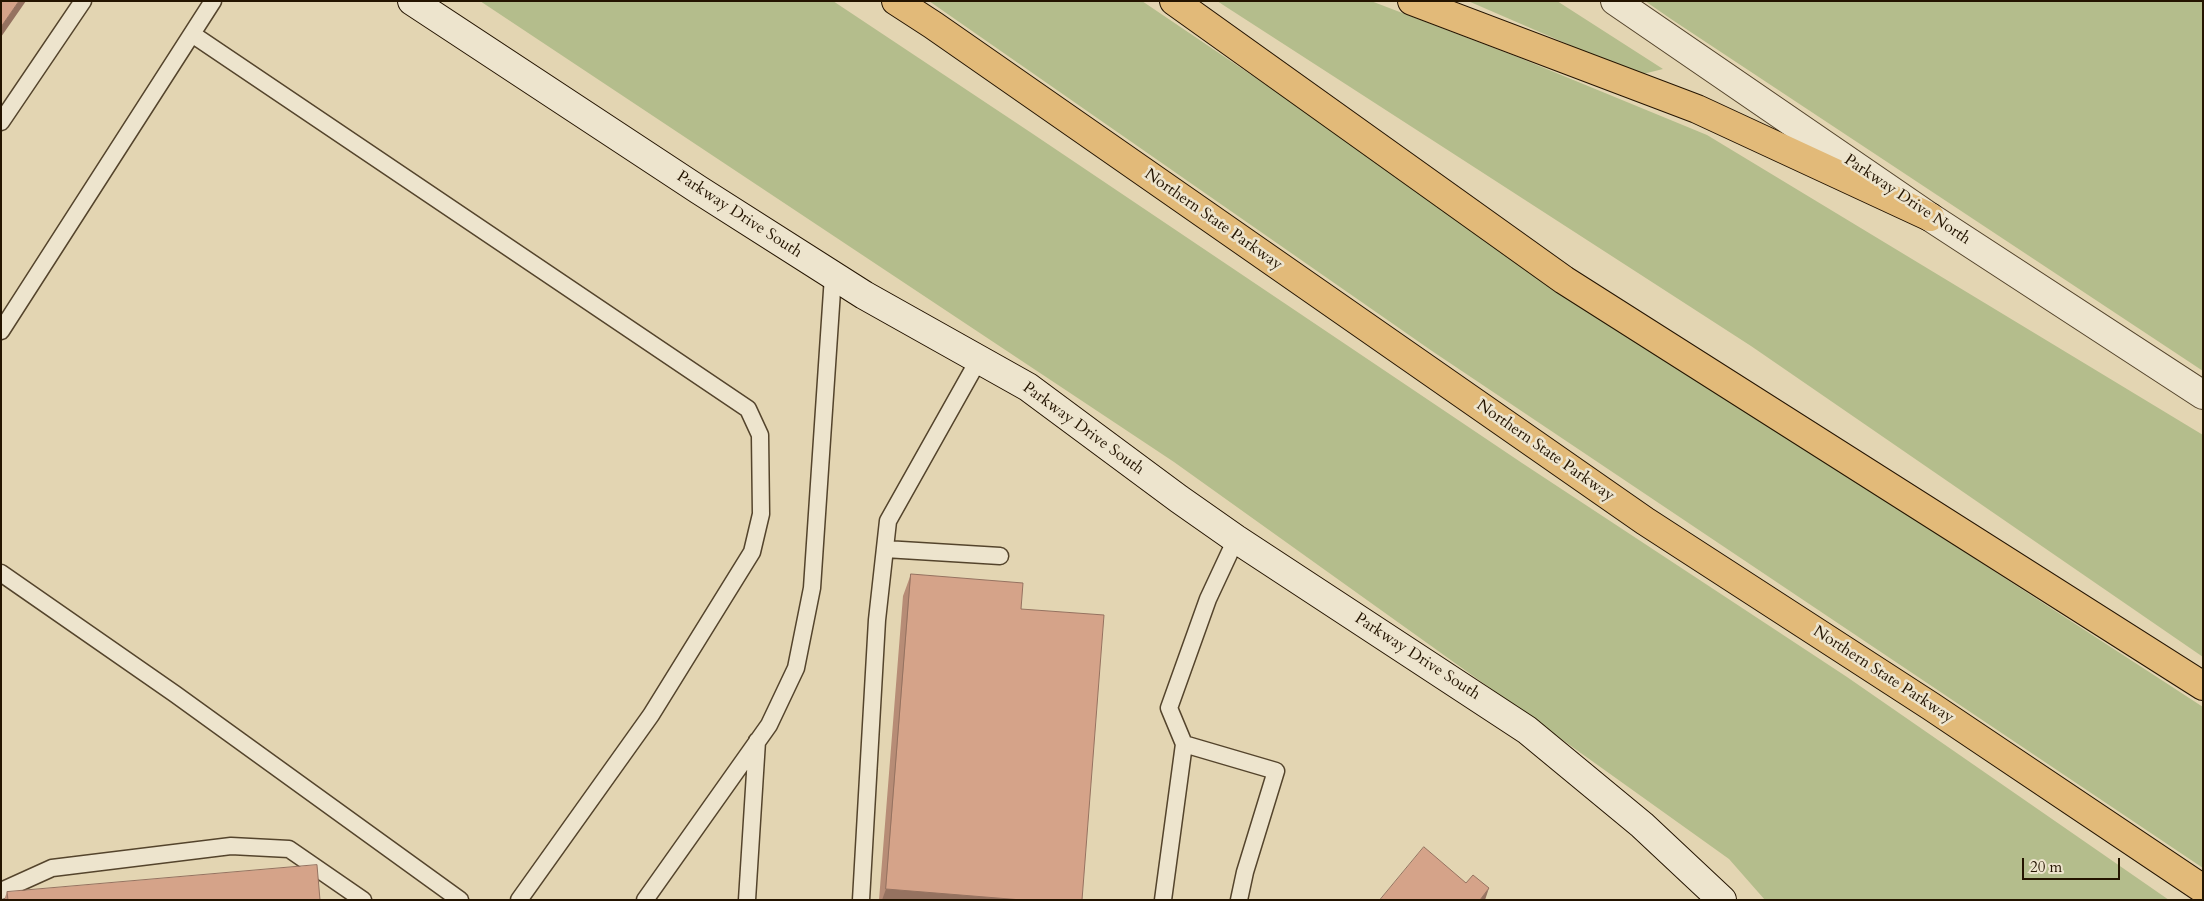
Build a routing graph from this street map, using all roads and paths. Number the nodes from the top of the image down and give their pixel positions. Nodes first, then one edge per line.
1 (83, 1) edge
2 (213, 1) edge
3 (412, 1) edge
4 (896, 1) edge
5 (1174, 1) edge
6 (1412, 1) edge
7 (1615, 1) edge
8 (192, 34) junction
9 (1, 122) edge
10 (1930, 217) junction
11 (833, 276) junction
12 (1, 331) edge
13 (979, 359) junction
14 (2203, 395) edge
15 (1236, 539) junction
16 (885, 549) junction
17 (1000, 556) dead end
18 (1, 572) edge
19 (2203, 686) edge
20 (757, 742) junction
21 (1184, 744) junction
22 (2203, 890) edge
23 (1, 891) edge
24 (363, 900) edge
25 (460, 900) edge
26 (519, 900) edge
27 (645, 900) edge
28 (747, 900) edge
29 (861, 900) edge
30 (1163, 900) edge
31 (1239, 900) edge
32 (1722, 900) edge

1 - 9 lane
2 - 8 lane
3 - 11 street, Parkway Drive South
4 - 22 highway, Northern State Parkway
5 - 19 highway
6 - 10 highway
7 - 10 street, Parkway Drive North
8 - 12 lane
8 - 26 lane
10 - 14 street, Parkway Drive North
11 - 13 street, Parkway Drive South
11 - 20 lane
13 - 15 street, Parkway Drive South
13 - 16 lane
15 - 21 lane
15 - 32 street, Parkway Drive South
16 - 17 lane
16 - 29 lane
18 - 25 lane
20 - 27 lane
20 - 28 lane
21 - 30 lane
21 - 31 lane
23 - 24 lane

